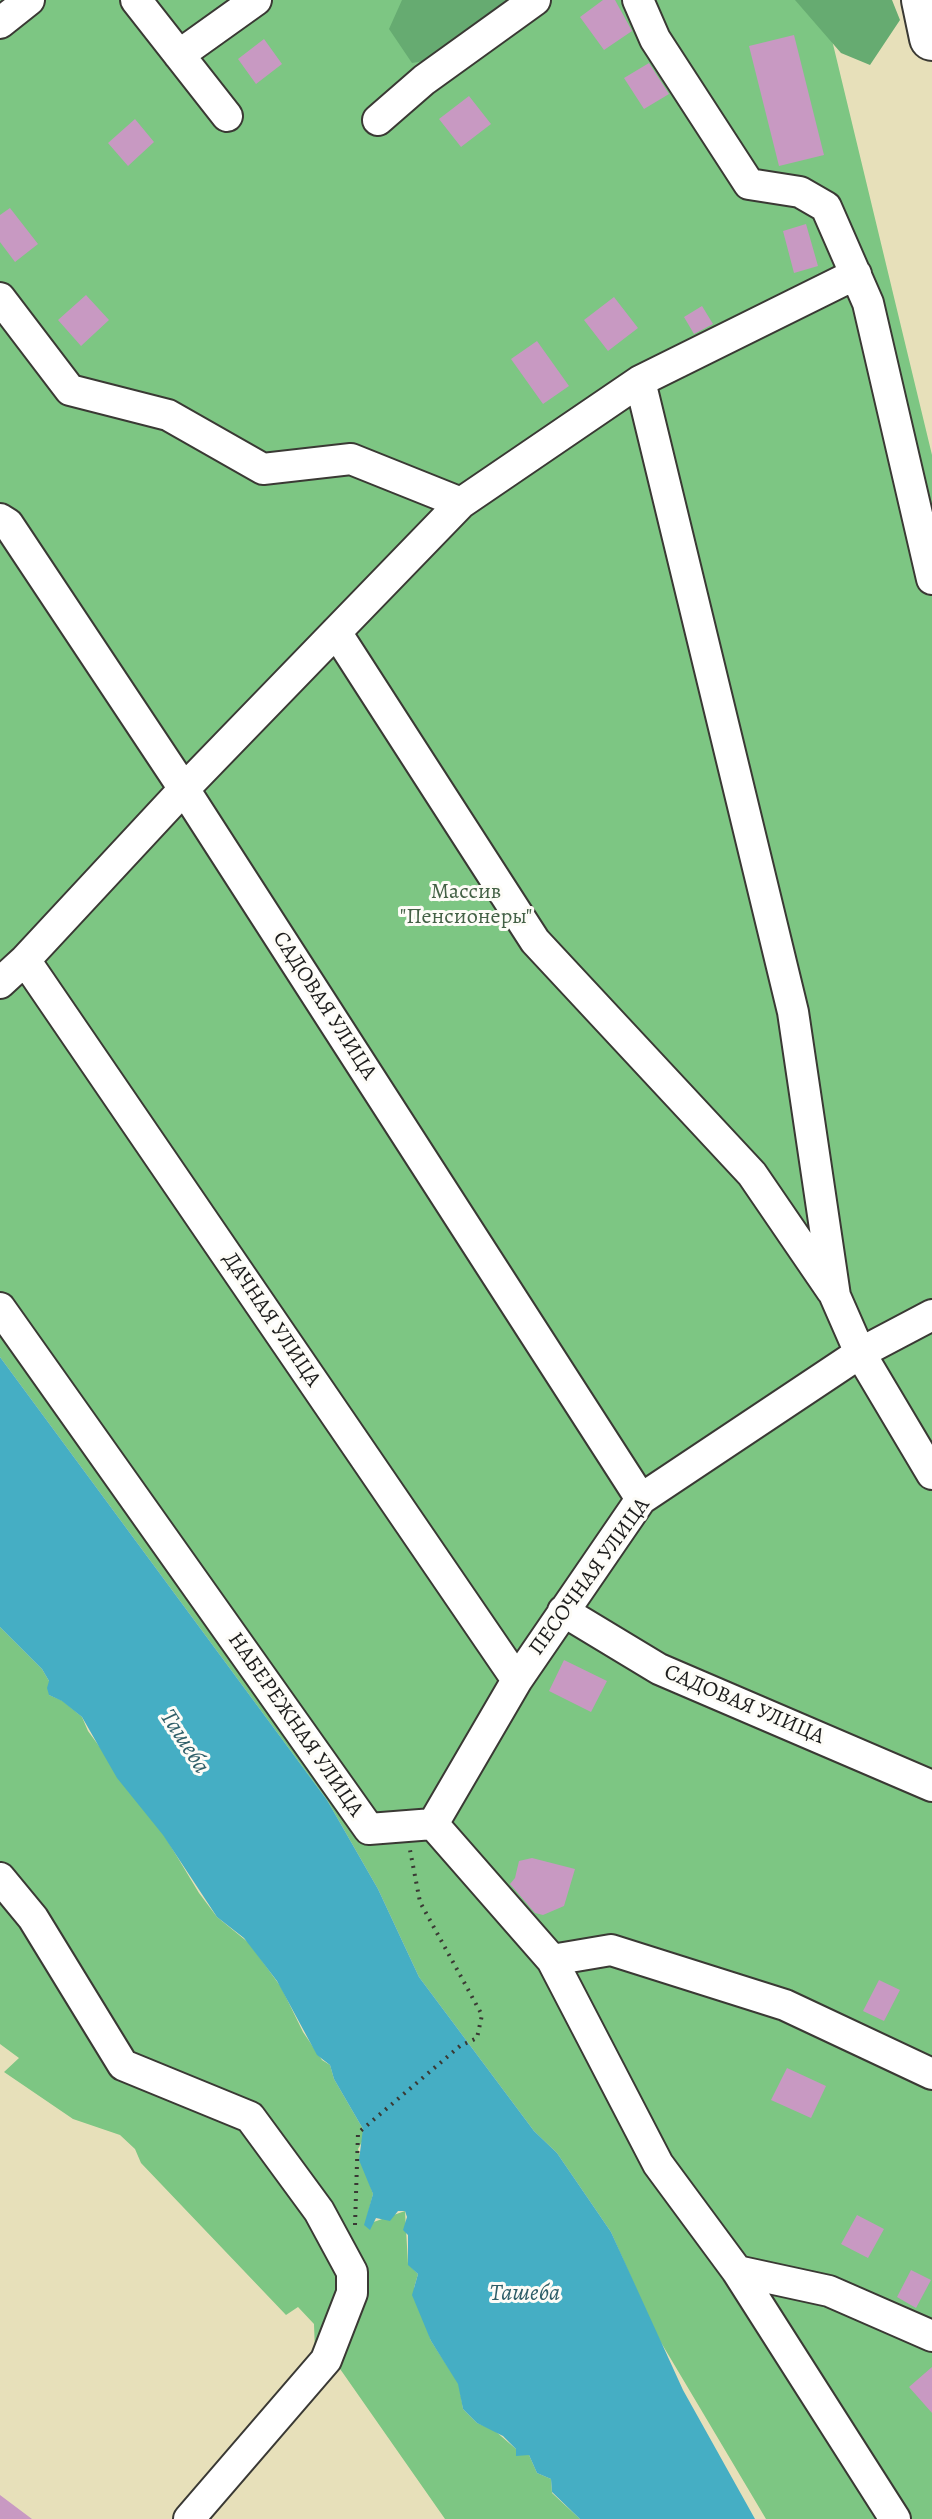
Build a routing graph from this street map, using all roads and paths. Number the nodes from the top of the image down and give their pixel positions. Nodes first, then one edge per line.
1 (29, 0) edge
2 (136, 0) edge
3 (256, 0) edge
4 (535, 0) edge
5 (638, 0) edge
6 (924, 0) edge
7 (0, 23) edge
8 (932, 38) edge
9 (179, 55) junction
10 (227, 116) dead end
11 (378, 120) dead end
12 (856, 274) junction
13 (0, 298) edge
14 (640, 381) junction
15 (461, 503) junction
16 (0, 519) edge
17 (932, 579) edge
18 (336, 632) junction
19 (184, 789) junction
20 (25, 960) junction
21 (0, 983) edge
22 (835, 1296) junction
23 (0, 1308) edge
24 (932, 1315) edge
25 (860, 1353) junction
26 (932, 1474) edge
27 (641, 1499) junction
28 (563, 1611) junction
29 (517, 1680) junction
30 (932, 1786) edge
31 (433, 1824) junction
32 (1, 1882) edge
33 (552, 1960) junction
34 (932, 2074) edge
35 (737, 2271) junction
36 (352, 2272) junction
37 (932, 2336) edge
38 (189, 2519) edge
39 (895, 2519) edge

1 - 7 street
2 - 9 street
3 - 9 street
4 - 11 street
5 - 12 street
6 - 8 highway
9 - 10 street
12 - 14 street
12 - 17 street
13 - 15 street
14 - 15 street
14 - 22 street
15 - 18 street
16 - 19 street, САДОВАЯ УЛИЦА
18 - 19 street
18 - 22 street
19 - 20 street
19 - 27 street, САДОВАЯ УЛИЦА
20 - 21 street
20 - 29 street, ДАЧНАЯ УЛИЦА
22 - 25 street
23 - 31 street, НАБЕРЕЖНАЯ УЛИЦА
24 - 25 street, ПЕСОЧНАЯ УЛИЦА
25 - 26 street
25 - 27 street, ПЕСОЧНАЯ УЛИЦА
27 - 28 street, ПЕСОЧНАЯ УЛИЦА
28 - 29 street, ПЕСОЧНАЯ УЛИЦА
28 - 30 street, САДОВАЯ УЛИЦА
29 - 31 street, ПЕСОЧНАЯ УЛИЦА
31 - 33 street
31 - 36 path
32 - 36 street
33 - 34 street
33 - 35 street
35 - 37 street
35 - 39 street
36 - 38 street

